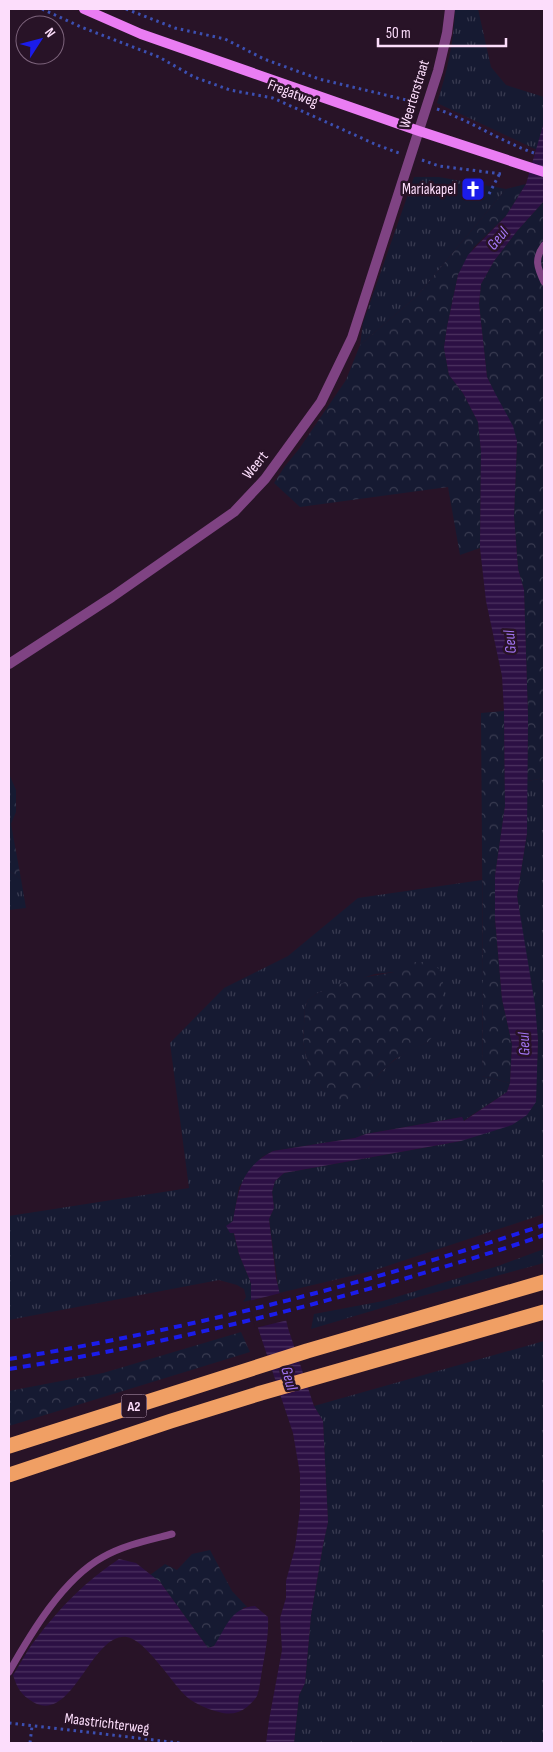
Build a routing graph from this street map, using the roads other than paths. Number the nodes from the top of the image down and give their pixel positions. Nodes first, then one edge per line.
1 (84, 9) edge
2 (450, 9) edge
3 (419, 131) junction
4 (544, 172) edge
5 (401, 187) joint
6 (544, 245) edge
7 (544, 282) edge
8 (9, 664) edge
9 (544, 1282) edge
10 (544, 1312) edge
11 (9, 1446) edge
12 (9, 1475) edge
13 (172, 1534) dead end
14 (9, 1672) edge

1 - 3 street, Fregatweg
2 - 3 street, Weerterstraat
3 - 4 street, Fregatweg
3 - 5 street, Weerterstraat
5 - 8 street, Weert
6 - 7 lane
9 - 11 highway, A2
10 - 12 highway, A2
13 - 14 lane

